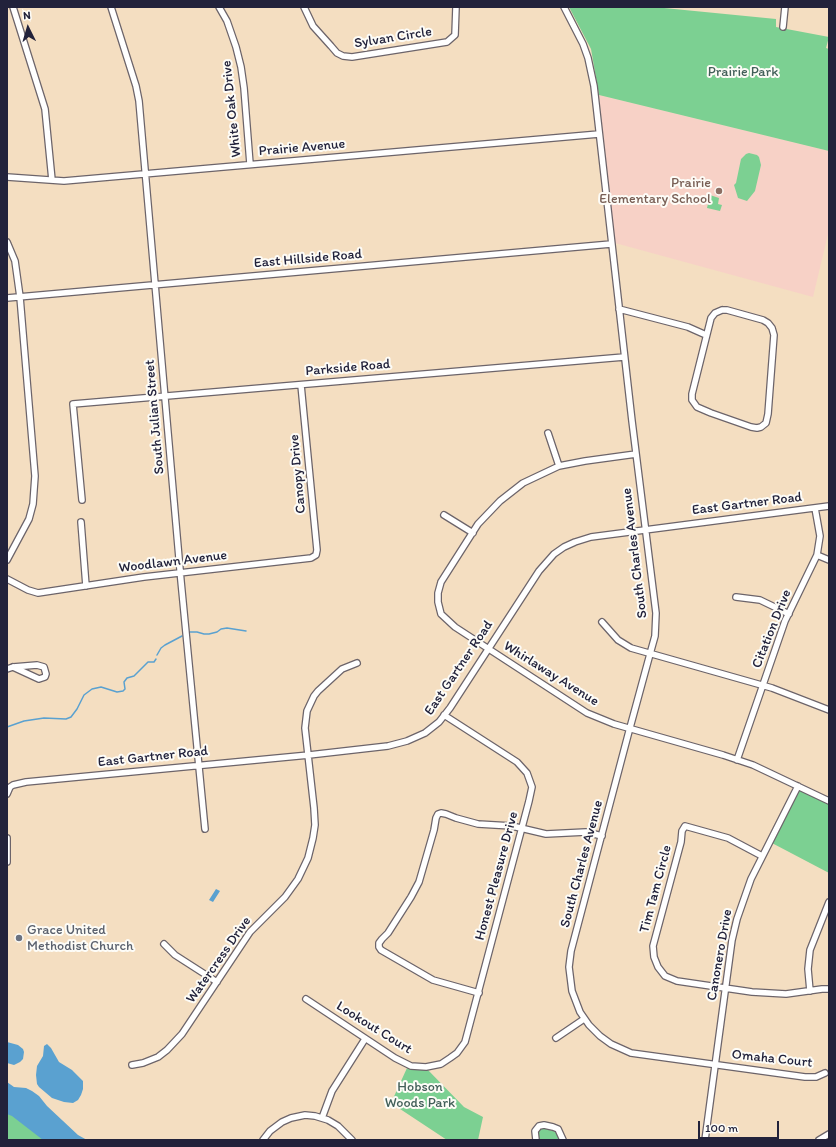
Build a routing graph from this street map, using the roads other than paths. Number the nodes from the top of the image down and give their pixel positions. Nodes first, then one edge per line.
1 (13, 7) edge
2 (111, 7) edge
3 (219, 7) edge
4 (304, 7) edge
5 (456, 7) edge
6 (564, 7) edge
7 (784, 7) edge
8 (782, 27) dead end
9 (599, 134) junction
10 (250, 164) junction
11 (146, 174) junction
12 (7, 178) edge
13 (52, 180) junction
14 (7, 242) edge
15 (611, 244) junction
16 (155, 284) junction
17 (20, 297) junction
18 (7, 298) edge
19 (619, 309) junction
20 (706, 335) junction
21 (624, 357) junction
22 (301, 384) junction
23 (166, 396) junction
24 (548, 433) dead end
25 (636, 454) junction
26 (559, 466) junction
27 (82, 500) dead end
28 (829, 506) edge
29 (815, 508) junction
30 (444, 515) dead end
31 (81, 522) dead end
32 (646, 530) junction
33 (472, 533) junction
34 (817, 555) junction
35 (311, 558) joint
36 (7, 560) edge
37 (829, 560) edge
38 (180, 573) junction
39 (7, 579) edge
40 (86, 586) junction
41 (736, 597) dead end
42 (789, 614) junction
43 (602, 622) dead end
44 (488, 649) junction
45 (650, 654) junction
46 (357, 663) dead end
47 (10, 668) edge
48 (762, 686) junction
49 (829, 710) edge
50 (444, 715) junction
51 (630, 728) junction
52 (309, 755) junction
53 (737, 760) junction
54 (199, 765) junction
55 (8, 786) edge
56 (798, 786) junction
57 (7, 794) edge
58 (829, 801) edge
59 (205, 829) dead end
60 (522, 829) junction
61 (602, 836) junction
62 (7, 838) edge
63 (762, 856) junction
64 (7, 862) edge
65 (829, 902) edge
66 (164, 944) dead end
67 (217, 982) junction
68 (725, 989) junction
69 (829, 989) edge
70 (810, 991) junction
71 (479, 993) junction
72 (306, 999) dead end
73 (584, 1019) junction
74 (556, 1038) dead end
75 (365, 1039) junction
76 (132, 1065) dead end
77 (715, 1065) junction
78 (432, 1066) joint
79 (825, 1074) dead end
80 (322, 1118) junction
81 (829, 1134) edge
82 (263, 1140) edge
83 (352, 1140) edge
84 (536, 1140) edge
85 (563, 1140) edge
86 (705, 1140) edge
87 (819, 1140) edge

1 - 13 street
2 - 11 street, South Julian Street
3 - 10 street, White Oak Drive
4 - 5 street, Sylvan Circle
6 - 9 street, South Charles Avenue
7 - 8 street
9 - 10 street, Prairie Avenue
9 - 15 street, South Charles Avenue
10 - 11 street, Prairie Avenue
11 - 13 street, Prairie Avenue
11 - 16 street, South Julian Street
12 - 13 street, Prairie Avenue
14 - 17 street
15 - 16 street, East Hillside Road
15 - 19 street, South Charles Avenue
16 - 17 street, East Hillside Road
16 - 23 street, South Julian Street
17 - 18 street, East Hillside Road
17 - 36 street
19 - 20 street
19 - 21 street, South Charles Avenue
20 - 20 street
21 - 22 street, Parkside Road
21 - 25 street, South Charles Avenue
22 - 23 street, Parkside Road
22 - 35 street, Canopy Drive
23 - 27 street, Parkside Road
23 - 38 street, South Julian Street
24 - 26 street
25 - 26 street, Whirlaway Avenue
25 - 32 street, South Charles Avenue
26 - 33 street, Whirlaway Avenue
28 - 29 street, East Gartner Road
29 - 32 street, East Gartner Road
29 - 34 street, Citation Drive
30 - 33 street
31 - 40 street
32 - 44 street, East Gartner Road
32 - 45 street, South Charles Avenue
33 - 44 street, Whirlaway Avenue
34 - 37 street
34 - 42 street, Citation Drive
35 - 38 street, Woodlawn Avenue
38 - 40 street, Woodlawn Avenue
38 - 54 street, South Julian Street
39 - 40 street, Woodlawn Avenue
41 - 42 street
42 - 48 street, Citation Drive
43 - 45 street
44 - 50 street, East Gartner Road
44 - 51 street, Whirlaway Avenue
45 - 48 street
45 - 51 street, South Charles Avenue
46 - 52 street, Watercress Drive
47 - 47 street
48 - 49 street
48 - 53 street, Citation Drive
50 - 52 street, East Gartner Road
50 - 60 street, Honest Pleasure Drive
51 - 53 street, Whirlaway Avenue
51 - 61 street, South Charles Avenue
52 - 54 street, East Gartner Road
52 - 67 street, Watercress Drive
53 - 56 street, Whirlaway Avenue
54 - 55 street, East Gartner Road
54 - 59 street, South Julian Street
55 - 57 street, East Gartner Road
56 - 58 street, Whirlaway Avenue
56 - 63 street, Canonero Drive
60 - 61 street
60 - 71 street, Honest Pleasure Drive
60 - 71 street
61 - 73 street, South Charles Avenue
62 - 64 street
63 - 68 street, Canonero Drive
63 - 68 street, Tim Tam Circle
65 - 70 street
66 - 67 street
67 - 76 street, Watercress Drive
68 - 70 street
68 - 77 street, Canonero Drive
69 - 70 street
71 - 78 street, Honest Pleasure Drive
72 - 75 street, Lookout Court
73 - 74 street
73 - 77 street, South Charles Avenue
75 - 78 street, Lookout Court
75 - 80 street
77 - 79 street, Omaha Court
77 - 86 street, Canonero Drive
80 - 82 street
80 - 83 street
81 - 87 street
84 - 85 street

